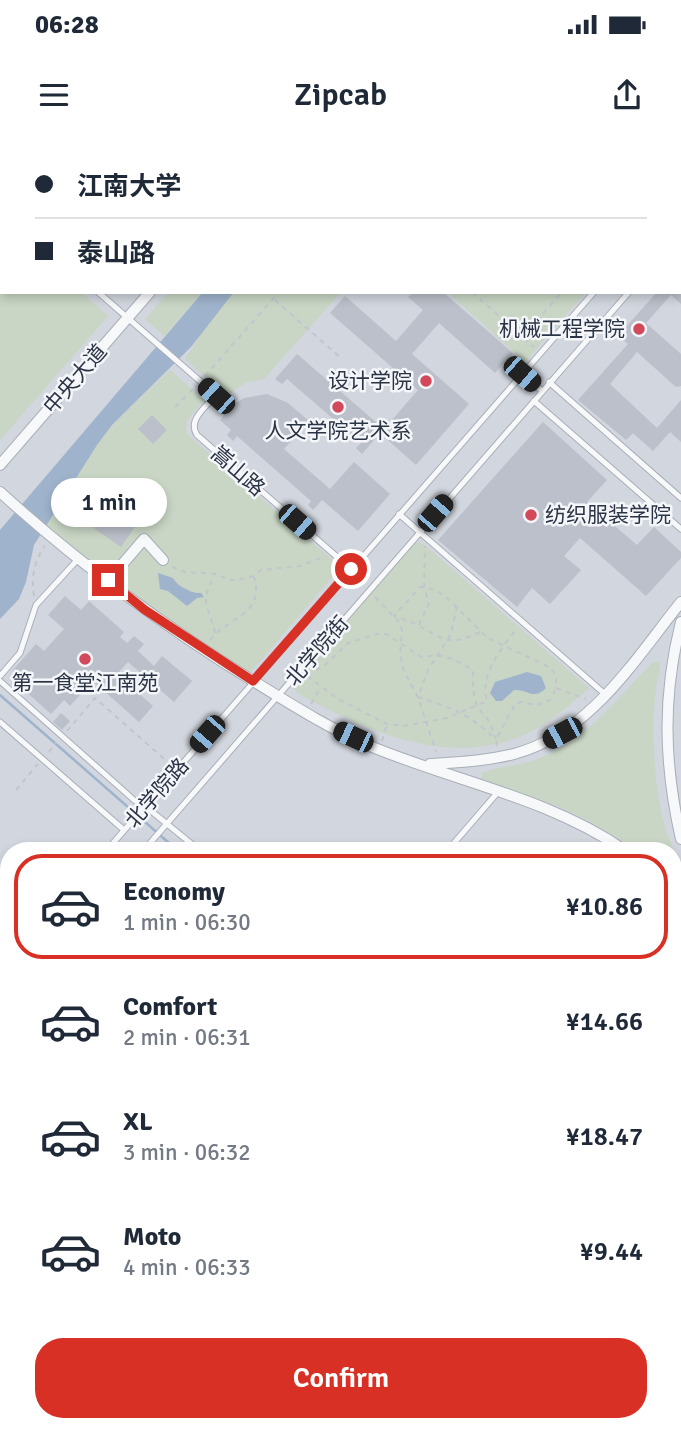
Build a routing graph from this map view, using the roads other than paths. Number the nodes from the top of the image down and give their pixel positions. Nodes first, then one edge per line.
1 (100, 294) edge
2 (148, 294) edge
3 (592, 294) edge
4 (627, 294) edge
5 (128, 318) junction
6 (522, 374) junction
7 (550, 382) junction
8 (542, 391) junction
9 (534, 401) junction
10 (0, 465) edge
11 (0, 492) edge
12 (681, 498) edge
13 (399, 514) junction
14 (681, 529) edge
15 (418, 532) junction
16 (79, 558) junction
17 (163, 560) road end
18 (351, 569) junction
19 (108, 580) junction
20 (681, 602) edge
21 (681, 622) edge
22 (0, 676) edge
23 (0, 681) edge
24 (253, 681) junction
25 (278, 696) junction
26 (602, 699) junction
27 (0, 722) edge
28 (424, 764) junction
29 (498, 792) junction
30 (145, 806) junction
31 (167, 824) junction
32 (124, 831) junction
33 (681, 839) edge
34 (114, 842) edge
35 (151, 842) edge
36 (189, 842) edge
37 (455, 842) edge
38 (610, 842) edge

1 - 5 lane
2 - 5 street, 中央大道
3 - 6 lane, 北学院路
4 - 7 lane, 北学院街
5 - 10 street, 中央大道
5 - 18 lane, 嵩山路
6 - 8 lane
6 - 13 lane, 北学院路
7 - 8 lane, 北学院街
7 - 12 lane
8 - 9 lane, 北学院街
9 - 14 lane
9 - 15 lane, 北学院街
11 - 16 street
13 - 15 lane
13 - 18 lane, 北学院路
15 - 25 lane, 北学院街
15 - 26 lane
16 - 19 street
16 - 22 lane
17 - 19 street
18 - 24 lane, 北学院路
19 - 24 street
20 - 26 street
21 - 33 street
23 - 30 lane
24 - 25 street
24 - 30 lane, 北学院路
25 - 28 street
25 - 31 lane, 北学院街
26 - 28 street
27 - 32 lane
28 - 29 street
29 - 37 lane
29 - 38 street
30 - 31 lane
30 - 32 lane, 北学院路
31 - 35 lane, 北学院街
31 - 36 lane
32 - 34 lane, 北学院路

